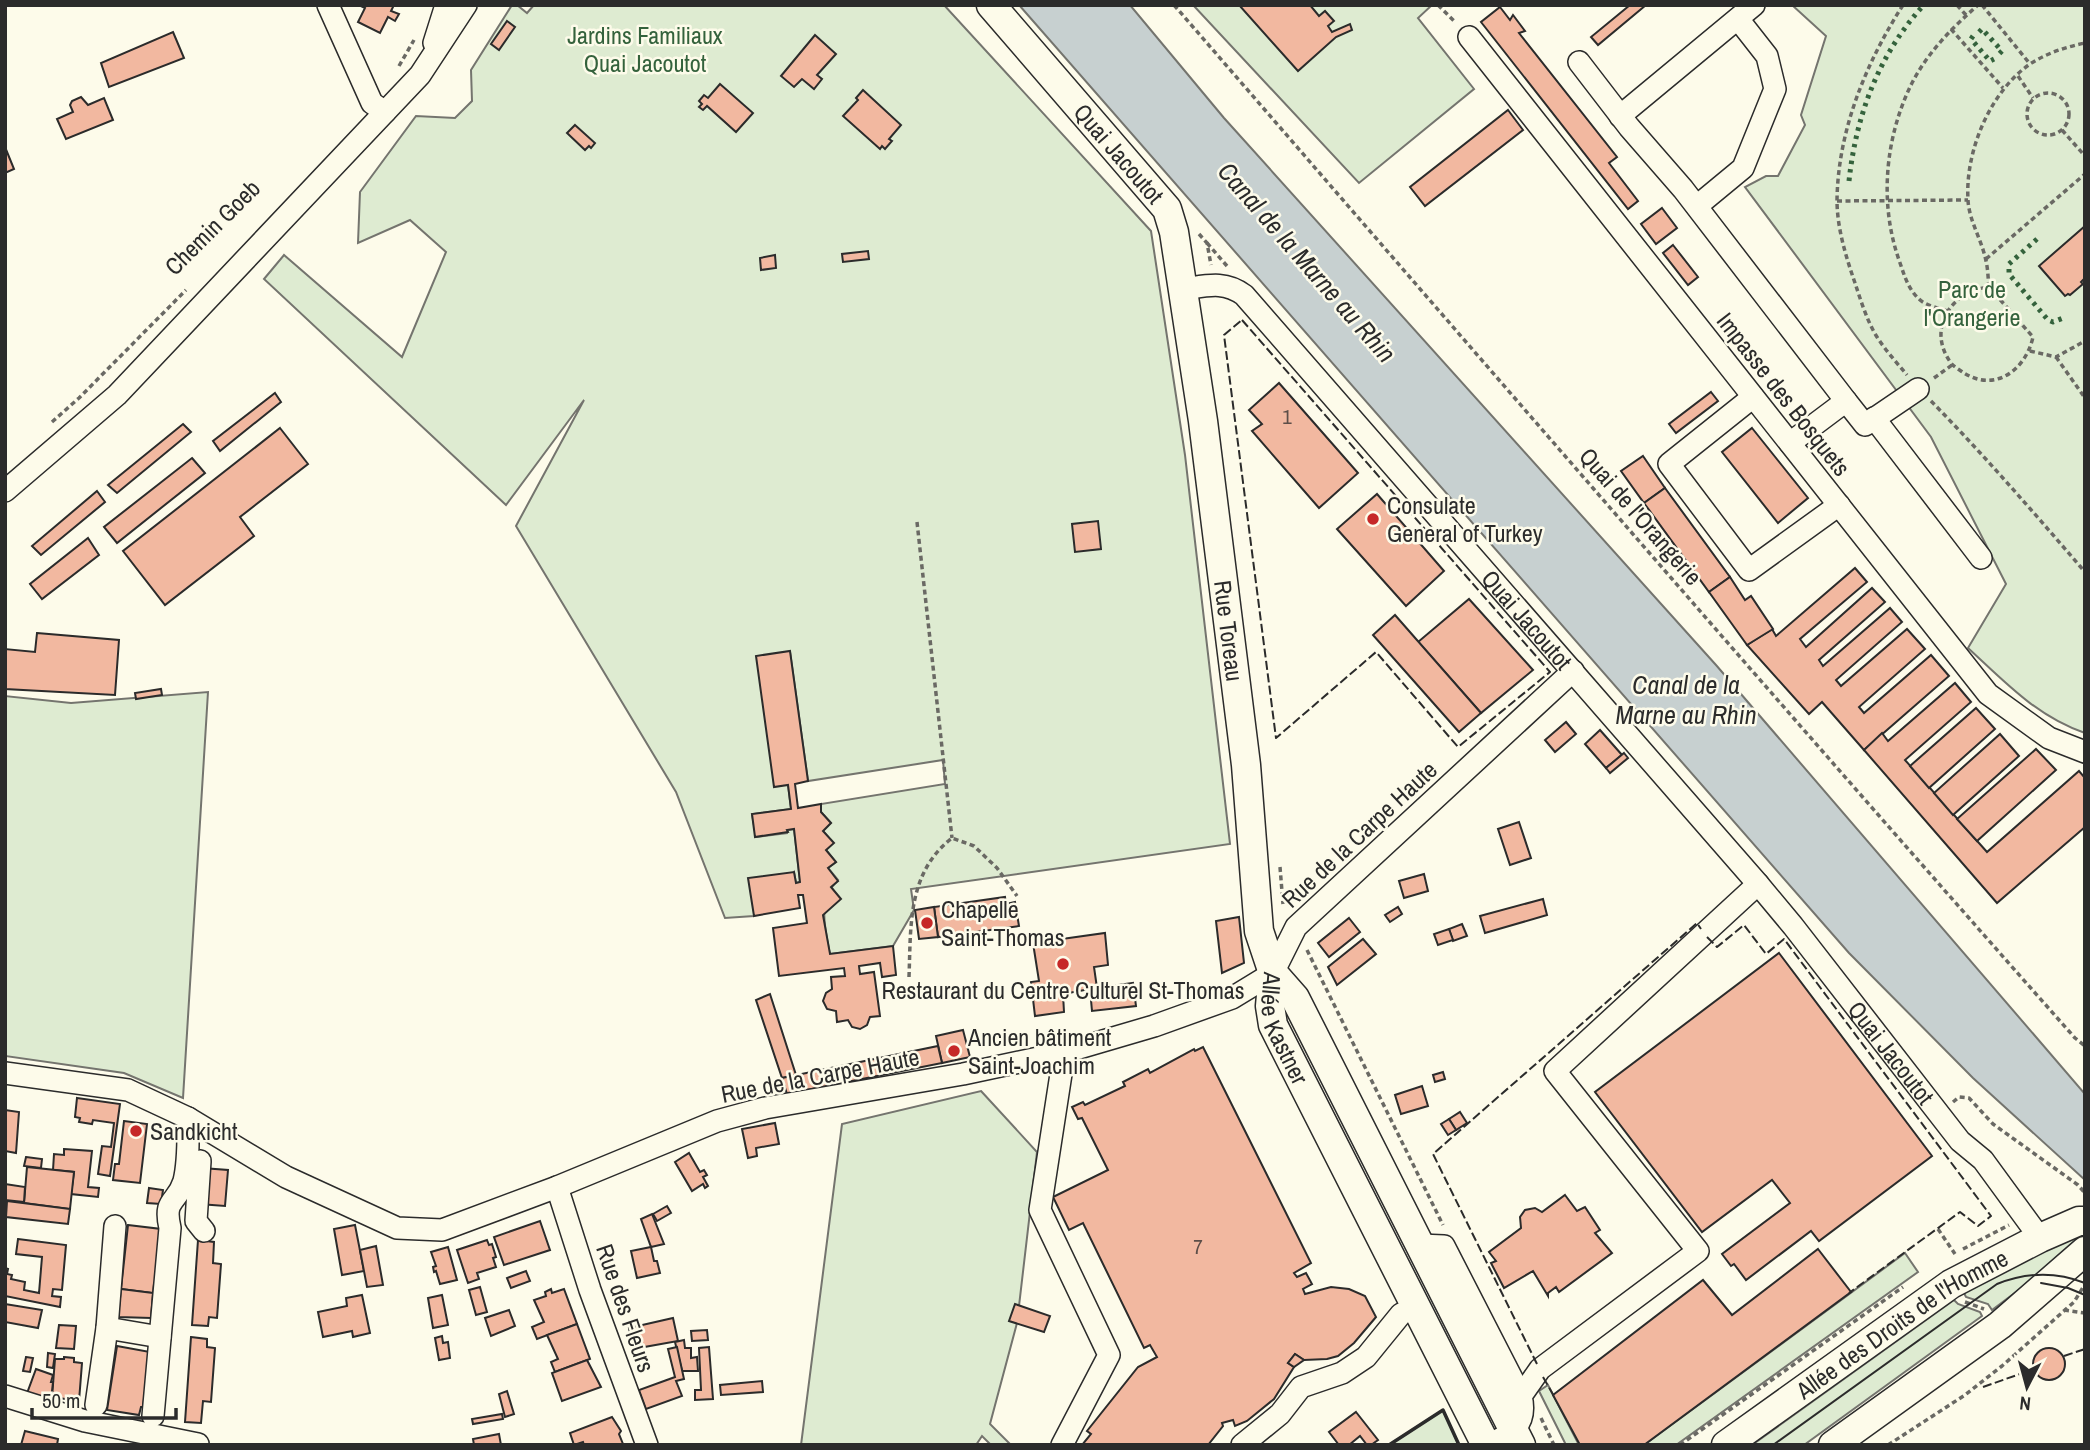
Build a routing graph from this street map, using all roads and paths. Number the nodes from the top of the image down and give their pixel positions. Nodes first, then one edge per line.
1 (328, 5) edge
2 (446, 5) edge
3 (466, 5) edge
4 (991, 5) edge
5 (1174, 5) edge
6 (1438, 5) edge
7 (1755, 5) edge
8 (1903, 5) edge
9 (1957, 5) edge
10 (1980, 5) edge
11 (1966, 15) junction
12 (1738, 19) junction
13 (1951, 29) junction
14 (417, 34) dead end
15 (1469, 37) joint
16 (2085, 43) edge
17 (428, 62) junction
18 (1579, 62) dead end
19 (2030, 64) junction
20 (395, 74) dead end
21 (2018, 76) junction
22 (2004, 88) junction
23 (2034, 99) junction
24 (385, 112) junction
25 (1620, 116) junction
26 (2062, 130) junction
27 (2085, 156) edge
28 (2085, 174) edge
29 (1968, 200) junction
30 (1837, 201) junction
31 (1886, 201) junction
32 (1696, 206) junction
33 (1986, 259) junction
34 (1989, 288) junction
35 (1183, 289) junction
36 (186, 290) dead end
37 (1947, 311) junction
38 (2085, 341) edge
39 (2030, 351) junction
40 (2056, 357) junction
41 (1918, 389) junction
42 (1753, 397) junction
43 (2085, 398) edge
44 (1846, 401) junction
45 (1874, 418) junction
46 (47, 426) dead end
47 (1790, 443) junction
48 (5, 491) edge
49 (1839, 505) junction
50 (917, 522) dead end
51 (1981, 558) dead end
52 (2085, 572) edge
53 (1573, 671) junction
54 (2085, 752) edge
55 (952, 838) junction
56 (1758, 884) junction
57 (1017, 896) dead end
58 (1258, 909) junction
59 (1296, 927) junction
60 (1273, 973) junction
61 (909, 977) dead end
62 (2085, 1046) edge
63 (1062, 1053) junction
64 (5, 1073) edge
65 (1344, 1095) junction
66 (1948, 1106) dead end
67 (1316, 1111) junction
68 (195, 1123) junction
69 (557, 1188) junction
70 (2085, 1193) edge
71 (2085, 1221) edge
72 (115, 1226) dead end
73 (1938, 1229) dead end
74 (204, 1231) dead end
75 (1448, 1231) dead end
76 (2040, 1238) junction
77 (1420, 1245) junction
78 (2085, 1251) edge
79 (1955, 1254) dead end
80 (1951, 1284) junction
81 (2085, 1284) edge
82 (1416, 1307) junction
83 (2064, 1310) junction
84 (2085, 1313) edge
85 (1998, 1327) junction
86 (107, 1328) junction
87 (160, 1336) junction
88 (2018, 1351) junction
89 (1507, 1368) junction
90 (1530, 1383) junction
91 (5, 1396) edge
92 (96, 1405) dead end
93 (153, 1416) dead end
94 (1517, 1438) edge
95 (198, 1444) edge
96 (647, 1445) edge
97 (1062, 1445) edge
98 (1242, 1445) edge
99 (1487, 1445) edge
100 (1554, 1445) edge
101 (1726, 1445) edge
102 (1832, 1445) edge
103 (1888, 1445) edge

1 - 24 street
2 - 17 street, Chemin Goeb
3 - 17 street, Chemin Goeb
4 - 35 main road, Quai Jacoutot
5 - 62 path, Quai de l'Orangerie
6 - 15 path
7 - 12 street
8 - 30 path
9 - 11 path
10 - 11 path
10 - 19 path
11 - 13 path
12 - 25 street
12 - 32 street
13 - 22 path
13 - 31 path
14 - 20 path
15 - 42 street, Impasse des Bosquets
16 - 19 path
17 - 24 street, Chemin Goeb
18 - 25 street
19 - 21 path
21 - 22 path
21 - 23 path
22 - 29 path
23 - 26 path
23 - 26 path
24 - 48 street, Chemin Goeb
25 - 32 street
26 - 27 path
28 - 33 path
29 - 31 path
29 - 33 path
30 - 31 path
30 - 41 path
31 - 37 path
32 - 44 street
33 - 34 path
34 - 37 path
34 - 39 path
35 - 53 street, Quai Jacoutot
35 - 58 main road, Rue Toreau
36 - 46 path, Chemin Goeb
37 - 39 path
38 - 40 path
39 - 40 path
40 - 43 path
41 - 45 street
41 - 52 path
42 - 47 street, Impasse des Bosquets
42 - 49 street
44 - 45 street
44 - 47 street
45 - 51 street
47 - 49 street, Impasse des Bosquets
49 - 54 street, Impasse des Bosquets
50 - 55 path
53 - 56 street, Quai Jacoutot
53 - 59 street, Rue de la Carpe Haute
55 - 57 path
55 - 61 path
56 - 76 street, Quai Jacoutot
56 - 90 street
58 - 59 path
58 - 60 main road, Rue Toreau
59 - 60 street, Rue de la Carpe Haute
59 - 75 path
60 - 63 street, Rue de la Carpe Haute
60 - 65 main road, Allée Kastner
60 - 67 main road, Allée Kastner
63 - 69 street, Rue de la Carpe Haute
63 - 97 street
64 - 68 street, Rue de la Carpe Haute
65 - 67 main road
65 - 77 main road, Allée Kastner
66 - 70 path, Quai Jacoutot
67 - 82 main road, Allée Kastner
68 - 69 street, Rue de la Carpe Haute
68 - 74 street
68 - 87 street
69 - 96 street, Rue des Fleurs
71 - 76 main road, Allée des Droits de l'Homme
72 - 86 street
73 - 79 path
76 - 80 main road, Allée des Droits de l'Homme
77 - 89 street
77 - 94 main road, Allée Kastner
78 - 85 main road, Allée des Droits de l'Homme
80 - 85 path
80 - 101 main road, Allée des Droits de l'Homme
81 - 83 path
82 - 98 street
82 - 99 main road, Allée Kastner
83 - 84 path
83 - 88 path
85 - 88 path
85 - 102 main road, Allée des Droits de l'Homme
86 - 87 street
86 - 92 street
87 - 93 street
88 - 103 path
89 - 90 street
89 - 90 street
90 - 94 street
90 - 100 path
91 - 95 street
94 - 99 street

